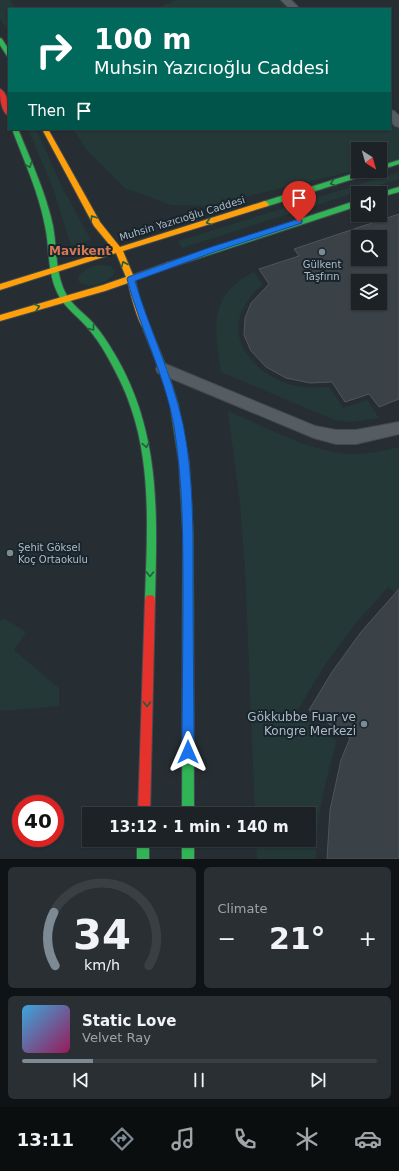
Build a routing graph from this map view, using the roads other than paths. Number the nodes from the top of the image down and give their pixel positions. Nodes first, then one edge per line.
1 (286, 0) edge
2 (294, 8) edge
3 (0, 40) edge
4 (8, 53) edge
5 (0, 91) edge
6 (8, 111) edge
7 (391, 114) edge
8 (399, 123) edge
9 (15, 130) edge
10 (46, 130) edge
11 (399, 162) edge
12 (387, 166) edge
13 (351, 177) edge
14 (399, 189) edge
15 (387, 193) edge
16 (351, 204) edge
17 (118, 249) junction
18 (53, 270) junction
19 (131, 279) junction
20 (0, 287) edge
21 (65, 300) junction
22 (0, 318) edge
23 (163, 369) junction
24 (399, 428) edge
25 (144, 807) edge
26 (188, 807) edge
27 (143, 847) edge
28 (188, 847) edge
29 (143, 859) edge
30 (188, 859) edge

1 - 2 lane
3 - 4 street
5 - 6 street
7 - 8 lane
9 -> 18 street
17 -> 10 street
11 - 12 street
13 -> 17 street, Muhsin Yazıcıoğlu Caddesi
14 - 15 street
16 - 19 street
17 - 18 street, Muhsin Yazıcıoğlu Caddesi
19 -> 17 street
18 - 20 street, Muhsin Yazıcıoğlu Caddesi
18 - 21 street
19 - 21 street
19 - 23 street
22 -> 21 street
21 -> 25 street
23 - 24 lane
23 - 26 street
27 - 29 street
28 - 30 street

